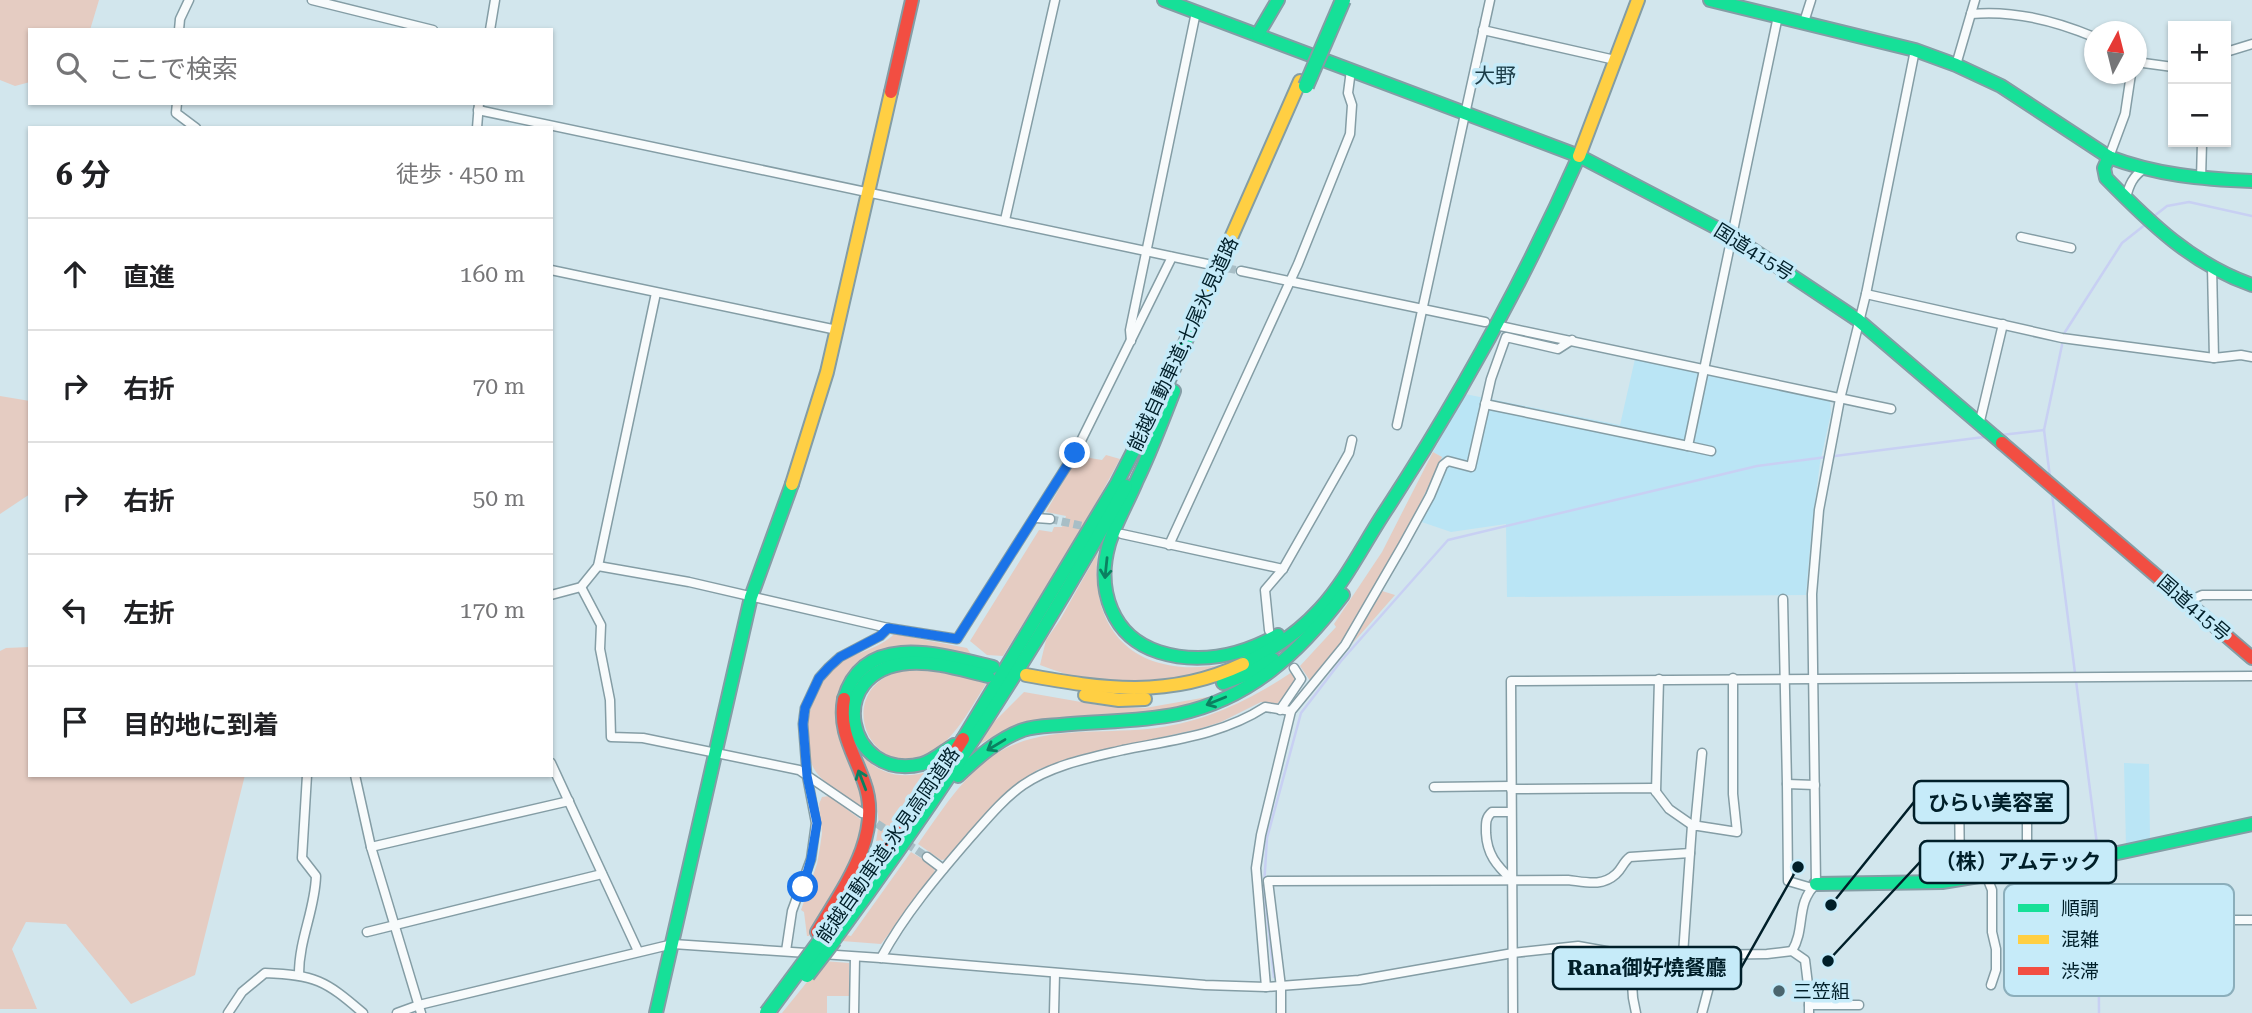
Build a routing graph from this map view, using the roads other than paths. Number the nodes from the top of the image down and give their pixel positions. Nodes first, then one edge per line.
1 (189, 0) edge
2 (312, 0) edge
3 (495, 0) edge
4 (912, 0) edge
5 (1055, 0) edge
6 (1278, 0) edge
7 (1336, 0) edge
8 (1343, 0) edge
9 (1490, 0) edge
10 (1639, 0) edge
11 (1710, 0) edge
12 (1811, 0) edge
13 (1975, 0) edge
14 (1168, 1) edge
15 (1196, 12) junction
16 (1971, 14) junction
17 (1778, 16) junction
18 (1804, 22) junction
19 (179, 28) edge
20 (425, 28) edge
21 (490, 28) edge
22 (1483, 30) junction
23 (2084, 33) edge
24 (1258, 34) junction
25 (2252, 44) edge
26 (1915, 50) junction
27 (2231, 50) edge
28 (1615, 60) junction
29 (2147, 63) edge
30 (1956, 65) junction
31 (2168, 66) edge
32 (1352, 69) junction
33 (1303, 83) junction
34 (2130, 84) edge
35 (177, 105) edge
36 (478, 107) edge
37 (1465, 111) junction
38 (193, 126) edge
39 (477, 126) edge
40 (2202, 147) edge
41 (1579, 156) junction
42 (2109, 157) junction
43 (2144, 169) junction
44 (2201, 179) junction
45 (2252, 181) edge
46 (867, 192) junction
47 (2126, 198) junction
48 (1005, 220) junction
49 (1732, 236) junction
50 (2021, 237) dead end
51 (2071, 248) dead end
52 (1145, 251) junction
53 (1172, 257) junction
54 (1207, 264) tunnel mouth
55 (2212, 267) junction
56 (553, 270) edge
57 (1241, 271) tunnel mouth
58 (1289, 281) junction
59 (2252, 285) edge
60 (656, 293) junction
61 (1866, 294) junction
62 (1423, 310) junction
63 (1858, 320) junction
64 (1485, 322) dead end
65 (2003, 324) junction
66 (1500, 326) dead end
67 (837, 330) junction
68 (1131, 341) junction
69 (1572, 341) junction
70 (2252, 357) edge
71 (2214, 358) junction
72 (1705, 369) junction
73 (1174, 391) junction
74 (1840, 399) junction
75 (1485, 404) junction
76 (1891, 409) dead end
77 (1397, 425) dead end
78 (1979, 425) junction
79 (1352, 440) dead end
80 (1688, 446) junction
81 (1711, 450) dead end
82 (1036, 517) junction
83 (1051, 519) tunnel mouth
84 (1122, 534) dead end
85 (1169, 545) junction
86 (598, 566) junction
87 (1283, 569) junction
88 (581, 587) junction
89 (553, 594) edge
90 (2252, 595) edge
91 (751, 597) junction
92 (1336, 598) junction
93 (1783, 600) dead end
94 (2187, 602) junction
95 (888, 628) junction
96 (1269, 630) dead end
97 (2252, 658) edge
98 (1294, 668) dead end
99 (1008, 675) junction
100 (2252, 676) edge
101 (1732, 678) junction
102 (1786, 678) junction
103 (1814, 678) junction
104 (1659, 679) junction
105 (1280, 709) junction
106 (1292, 711) junction
107 (969, 728) junction
108 (716, 753) junction
109 (1702, 753) dead end
110 (553, 767) edge
111 (807, 776) junction
112 (307, 777) edge
113 (355, 777) edge
114 (1787, 784) junction
115 (1815, 785) junction
116 (1959, 786) dead end
117 (1434, 787) dead end
118 (1511, 788) junction
119 (1656, 792) junction
120 (569, 801) junction
121 (2027, 807) dead end
122 (1511, 812) junction
123 (862, 813) tunnel mouth
124 (924, 818) junction
125 (2252, 824) edge
126 (1693, 825) junction
127 (371, 847) junction
128 (1690, 853) junction
129 (927, 857) tunnel mouth
130 (2027, 868) junction
131 (943, 869) junction
132 (602, 874) junction
133 (1986, 875) junction
134 (1960, 879) junction
135 (1512, 880) junction
136 (1814, 886) junction
137 (2234, 920) dead end
138 (2252, 920) edge
139 (395, 925) junction
140 (367, 932) dead end
141 (825, 936) junction
142 (673, 944) junction
143 (638, 951) junction
144 (786, 951) junction
145 (1793, 951) junction
146 (1513, 953) junction
147 (1630, 955) junction
148 (1683, 955) junction
149 (1715, 955) junction
150 (855, 957) junction
151 (881, 958) junction
152 (1055, 973) junction
153 (299, 974) junction
154 (1991, 985) dead end
155 (1266, 987) junction
156 (1281, 987) junction
157 (1859, 1005) dead end
158 (420, 1009) edge
159 (1809, 1009) edge
160 (228, 1013) edge
161 (363, 1013) edge
162 (397, 1013) edge
163 (656, 1013) edge
164 (767, 1013) edge
165 (778, 1013) edge
166 (854, 1013) edge
167 (1054, 1013) edge
168 (1281, 1013) edge
169 (1513, 1013) edge
170 (1636, 1013) edge
171 (1702, 1013) edge

1 - 19 street
2 - 20 street
3 - 21 street
4 - 46 main road
5 - 48 street
6 - 24 main road
7 - 33 main road, 能越自動車道;七尾氷見道路
8 - 33 main road, 能越自動車道;七尾氷見道路, bridge
9 - 22 street
10 - 28 main road
11 - 17 main road
12 - 18 street
13 - 16 street
14 - 15 main road, 国道415号
15 - 24 main road, 国道415号
15 - 52 street
16 - 23 street
16 - 30 street
17 - 18 main road
17 - 49 street
18 - 26 main road
22 - 28 street
22 - 37 street
24 - 32 main road, 国道415号
25 - 27 street
26 - 30 main road
26 - 61 street
28 - 41 main road
29 - 31 street
30 - 42 main road
32 - 37 main road, 国道415号
32 - 58 street
33 - 73 main road, 能越自動車道;七尾氷見道路
33 - 99 main road, 能越自動車道;七尾氷見道路
34 - 42 street
35 - 38 street
36 - 39 street
36 - 46 street
37 - 41 main road, 国道415号
37 - 62 street
40 - 44 street
41 - 49 main road, 国道415号
41 - 92 main road
42 - 43 main road
42 - 47 main road
43 - 44 main road
43 - 47 street
44 - 45 main road
46 - 48 street
46 - 67 main road
47 - 55 main road
48 - 52 street
49 - 63 main road, 国道415号
49 - 72 street
50 - 51 street
52 - 53 street
52 - 68 street
53 - 54 street
53 - 68 street
55 - 59 main road
55 - 71 street
56 - 60 street
57 - 58 street
58 - 62 street
58 - 85 street
60 - 67 street
60 - 86 street
61 - 63 street
61 - 65 street
62 - 64 street
62 - 77 street
63 - 74 street
63 - 78 main road, 国道415号
65 - 71 street
65 - 78 street
66 - 69 street
67 - 91 main road
68 - 82 street
69 - 72 street
69 - 75 street
70 - 71 street
72 - 74 street
72 - 80 street
73 -> 92 main road
73 - 99 main road, 能越自動車道;七尾氷見道路
74 - 76 street
74 - 103 street
75 - 80 street
75 - 106 street
78 - 94 main road, 国道415号
79 - 87 street
80 - 81 street
82 - 83 street
82 - 95 street
84 - 85 street
85 - 87 street
86 - 88 street
86 - 91 street
87 - 96 street
88 - 89 street
88 - 108 street
90 - 94 street
91 - 95 street
91 - 108 main road
92 - 99 main road
92 -> 124 main road
93 - 102 street
94 - 97 main road, 国道415号
95 - 111 street
98 - 105 street
99 - 107 main road, 能越自動車道;氷見高岡道路
99 - 107 main road
99 - 124 main road, 能越自動車道;氷見高岡道路
141 -> 99 main road
100 - 103 street
101 - 102 street
101 - 104 street
101 - 126 street
102 - 103 street
102 - 114 street
103 - 115 street
104 - 118 street
104 - 119 street
105 - 106 street
105 - 131 street
106 - 155 street
107 - 141 main road, 能越自動車道;氷見高岡道路
108 - 111 street
108 - 142 main road
109 - 126 street
110 - 120 street
111 - 123 street
111 - 144 street
112 - 153 street
113 - 127 street
114 - 115 street
114 - 136 street
115 - 136 street
116 - 134 street
117 - 118 street
118 - 119 street
118 - 122 street
119 - 126 street
120 - 127 street
120 - 132 street
121 - 130 street
122 - 135 street
122 - 135 street
124 - 141 main road, 能越自動車道;氷見高岡道路
125 - 130 main road
126 - 128 street
127 - 139 street
128 - 135 street
128 - 148 street
129 - 131 street
130 - 133 main road
131 - 151 street
132 - 139 street
132 - 143 street
133 - 134 main road
133 - 154 street
134 - 136 main road
135 - 146 street
135 - 156 street
136 - 145 street
137 - 138 street
139 - 140 street
139 - 158 street
141 - 164 main road, 能越自動車道;氷見高岡道路, bridge
141 - 165 main road, 能越自動車道;氷見高岡道路, bridge
142 - 143 street
142 - 144 street
142 - 163 main road
143 - 158 street
144 - 150 street
145 - 149 street
145 - 159 street
146 - 147 street
146 - 156 street
146 - 169 street
147 - 148 street
147 - 170 street
148 - 149 street
149 - 171 street
150 - 151 street
150 - 166 street
151 - 152 street
152 - 155 street
152 - 167 street
153 - 160 street
153 - 161 street
155 - 156 street
156 - 168 street
157 - 159 street
158 - 162 street

